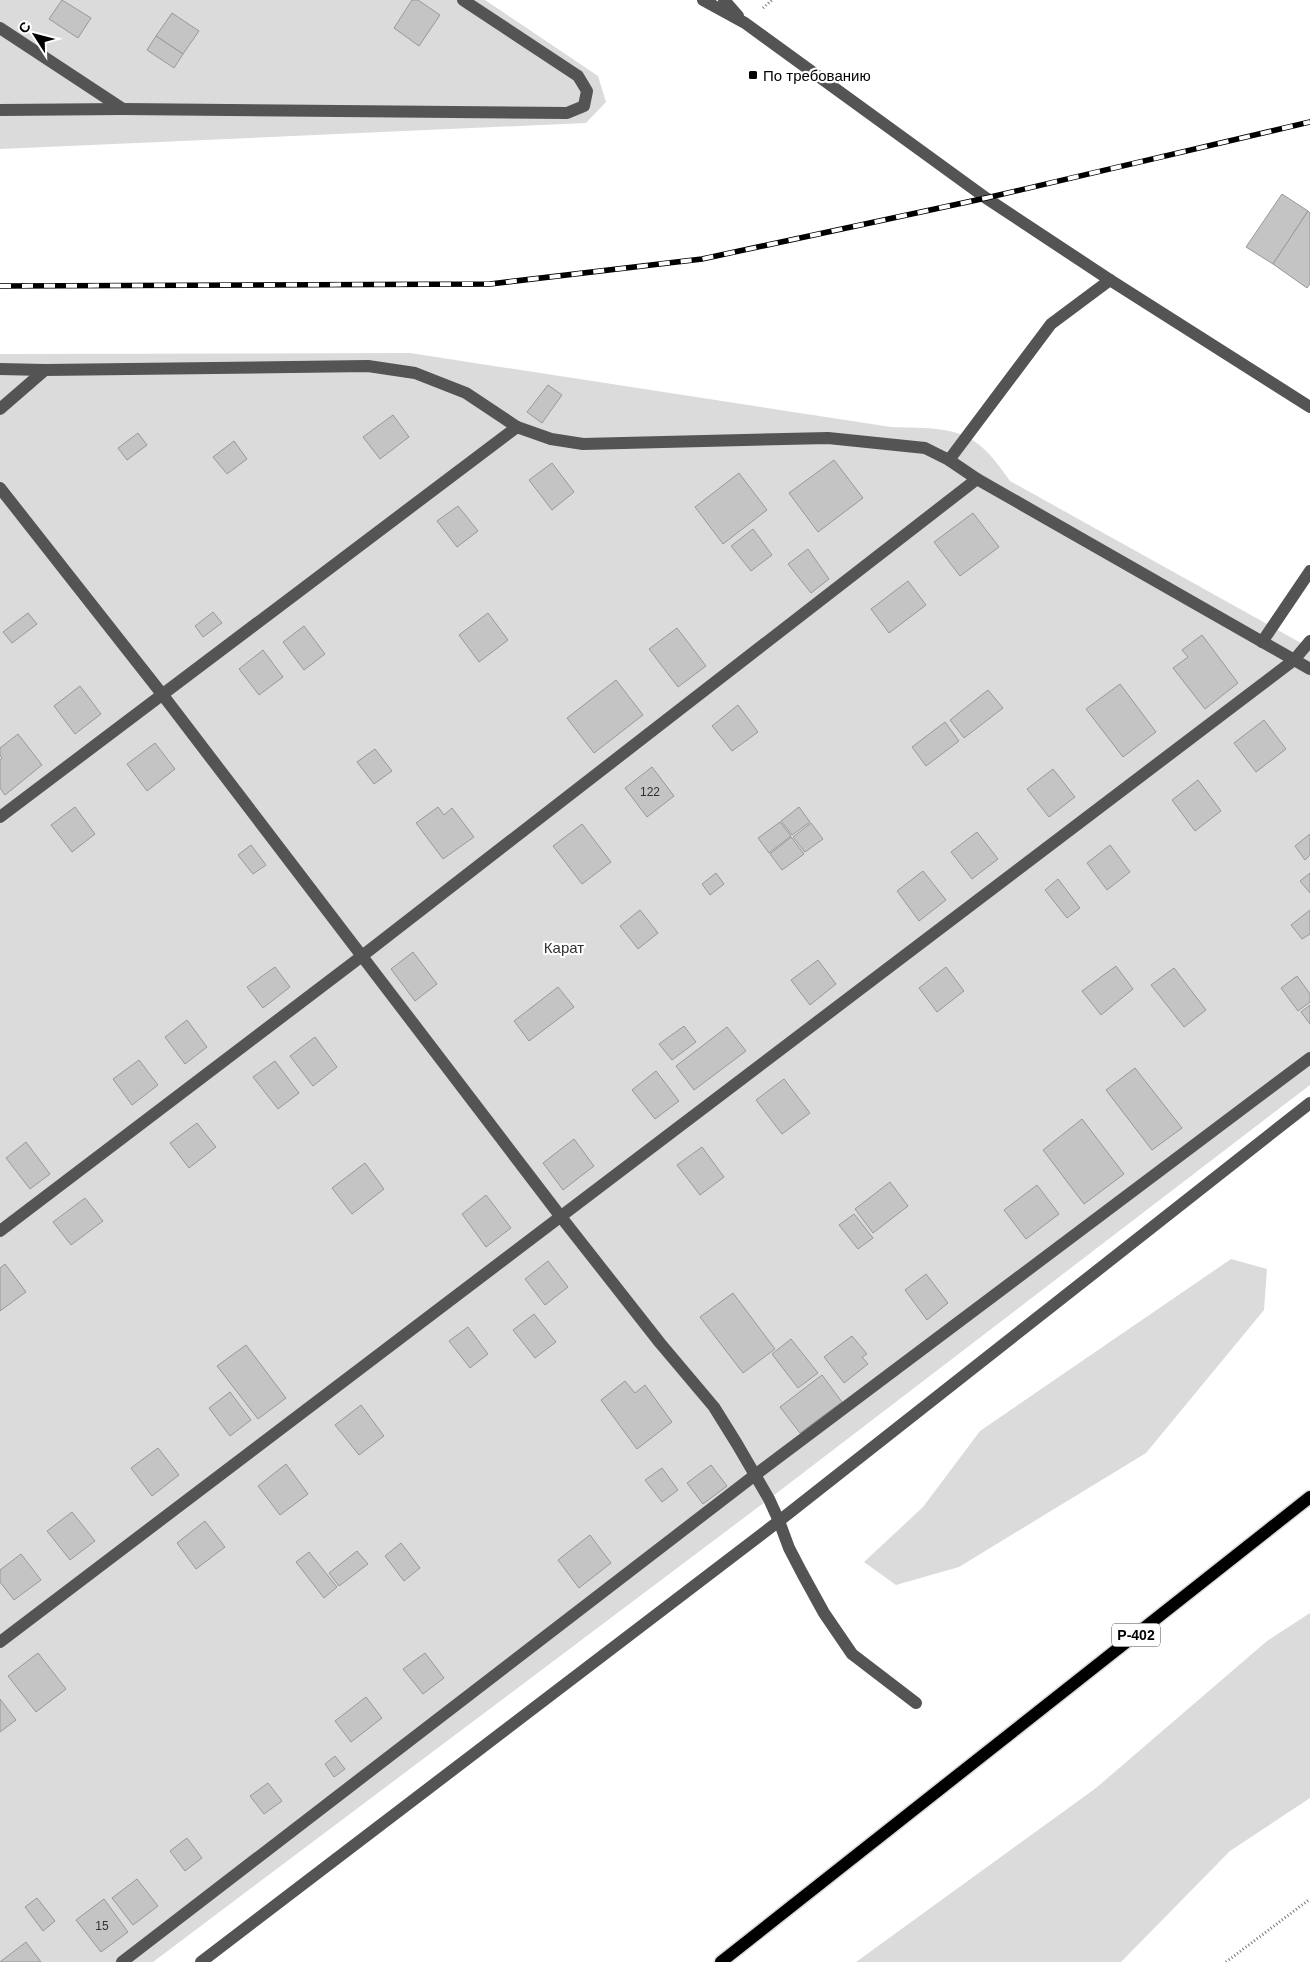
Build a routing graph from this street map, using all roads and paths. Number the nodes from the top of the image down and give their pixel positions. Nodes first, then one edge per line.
1 (463, 0) edge
2 (703, 0) edge
3 (724, 0) edge
4 (745, 23) junction
5 (0, 28) edge
6 (123, 109) junction
7 (0, 110) edge
8 (1110, 280) junction
9 (0, 369) edge
10 (46, 370) junction
11 (1310, 407) edge
12 (0, 408) edge
13 (517, 427) junction
14 (949, 460) junction
15 (977, 479) junction
16 (0, 488) edge
17 (1310, 572) edge
18 (1310, 641) edge
19 (1262, 642) junction
20 (1294, 660) junction
21 (1310, 669) edge
22 (162, 694) junction
23 (0, 817) edge
24 (362, 956) junction
25 (1310, 1058) edge
26 (1310, 1103) edge
27 (562, 1217) junction
28 (0, 1231) edge
29 (755, 1475) junction
30 (1310, 1497) edge
31 (779, 1520) junction
32 (0, 1642) edge
33 (916, 1703) dead end
34 (1310, 1899) edge
35 (122, 1962) edge
36 (201, 1962) edge
37 (721, 1962) edge
38 (1226, 1962) edge

1 - 6 street
2 - 4 street
3 - 4 street
4 - 8 street
5 - 6 street
6 - 7 street
8 - 11 street
8 - 14 street
9 - 10 street
10 - 12 street
10 - 13 street
13 - 14 street
13 - 22 street
14 - 15 street
15 - 19 street
15 - 24 street
16 - 22 street
17 - 19 street
18 - 20 street
19 - 20 street
20 - 21 street
20 - 27 street
22 - 23 street
22 - 24 street
24 - 27 street
24 - 28 street
25 - 29 street
26 - 31 street
27 - 29 street
27 - 32 street
29 - 31 street
29 - 35 street
30 - 37 main road, Р-402
31 - 33 street
31 - 36 street
34 - 38 path

